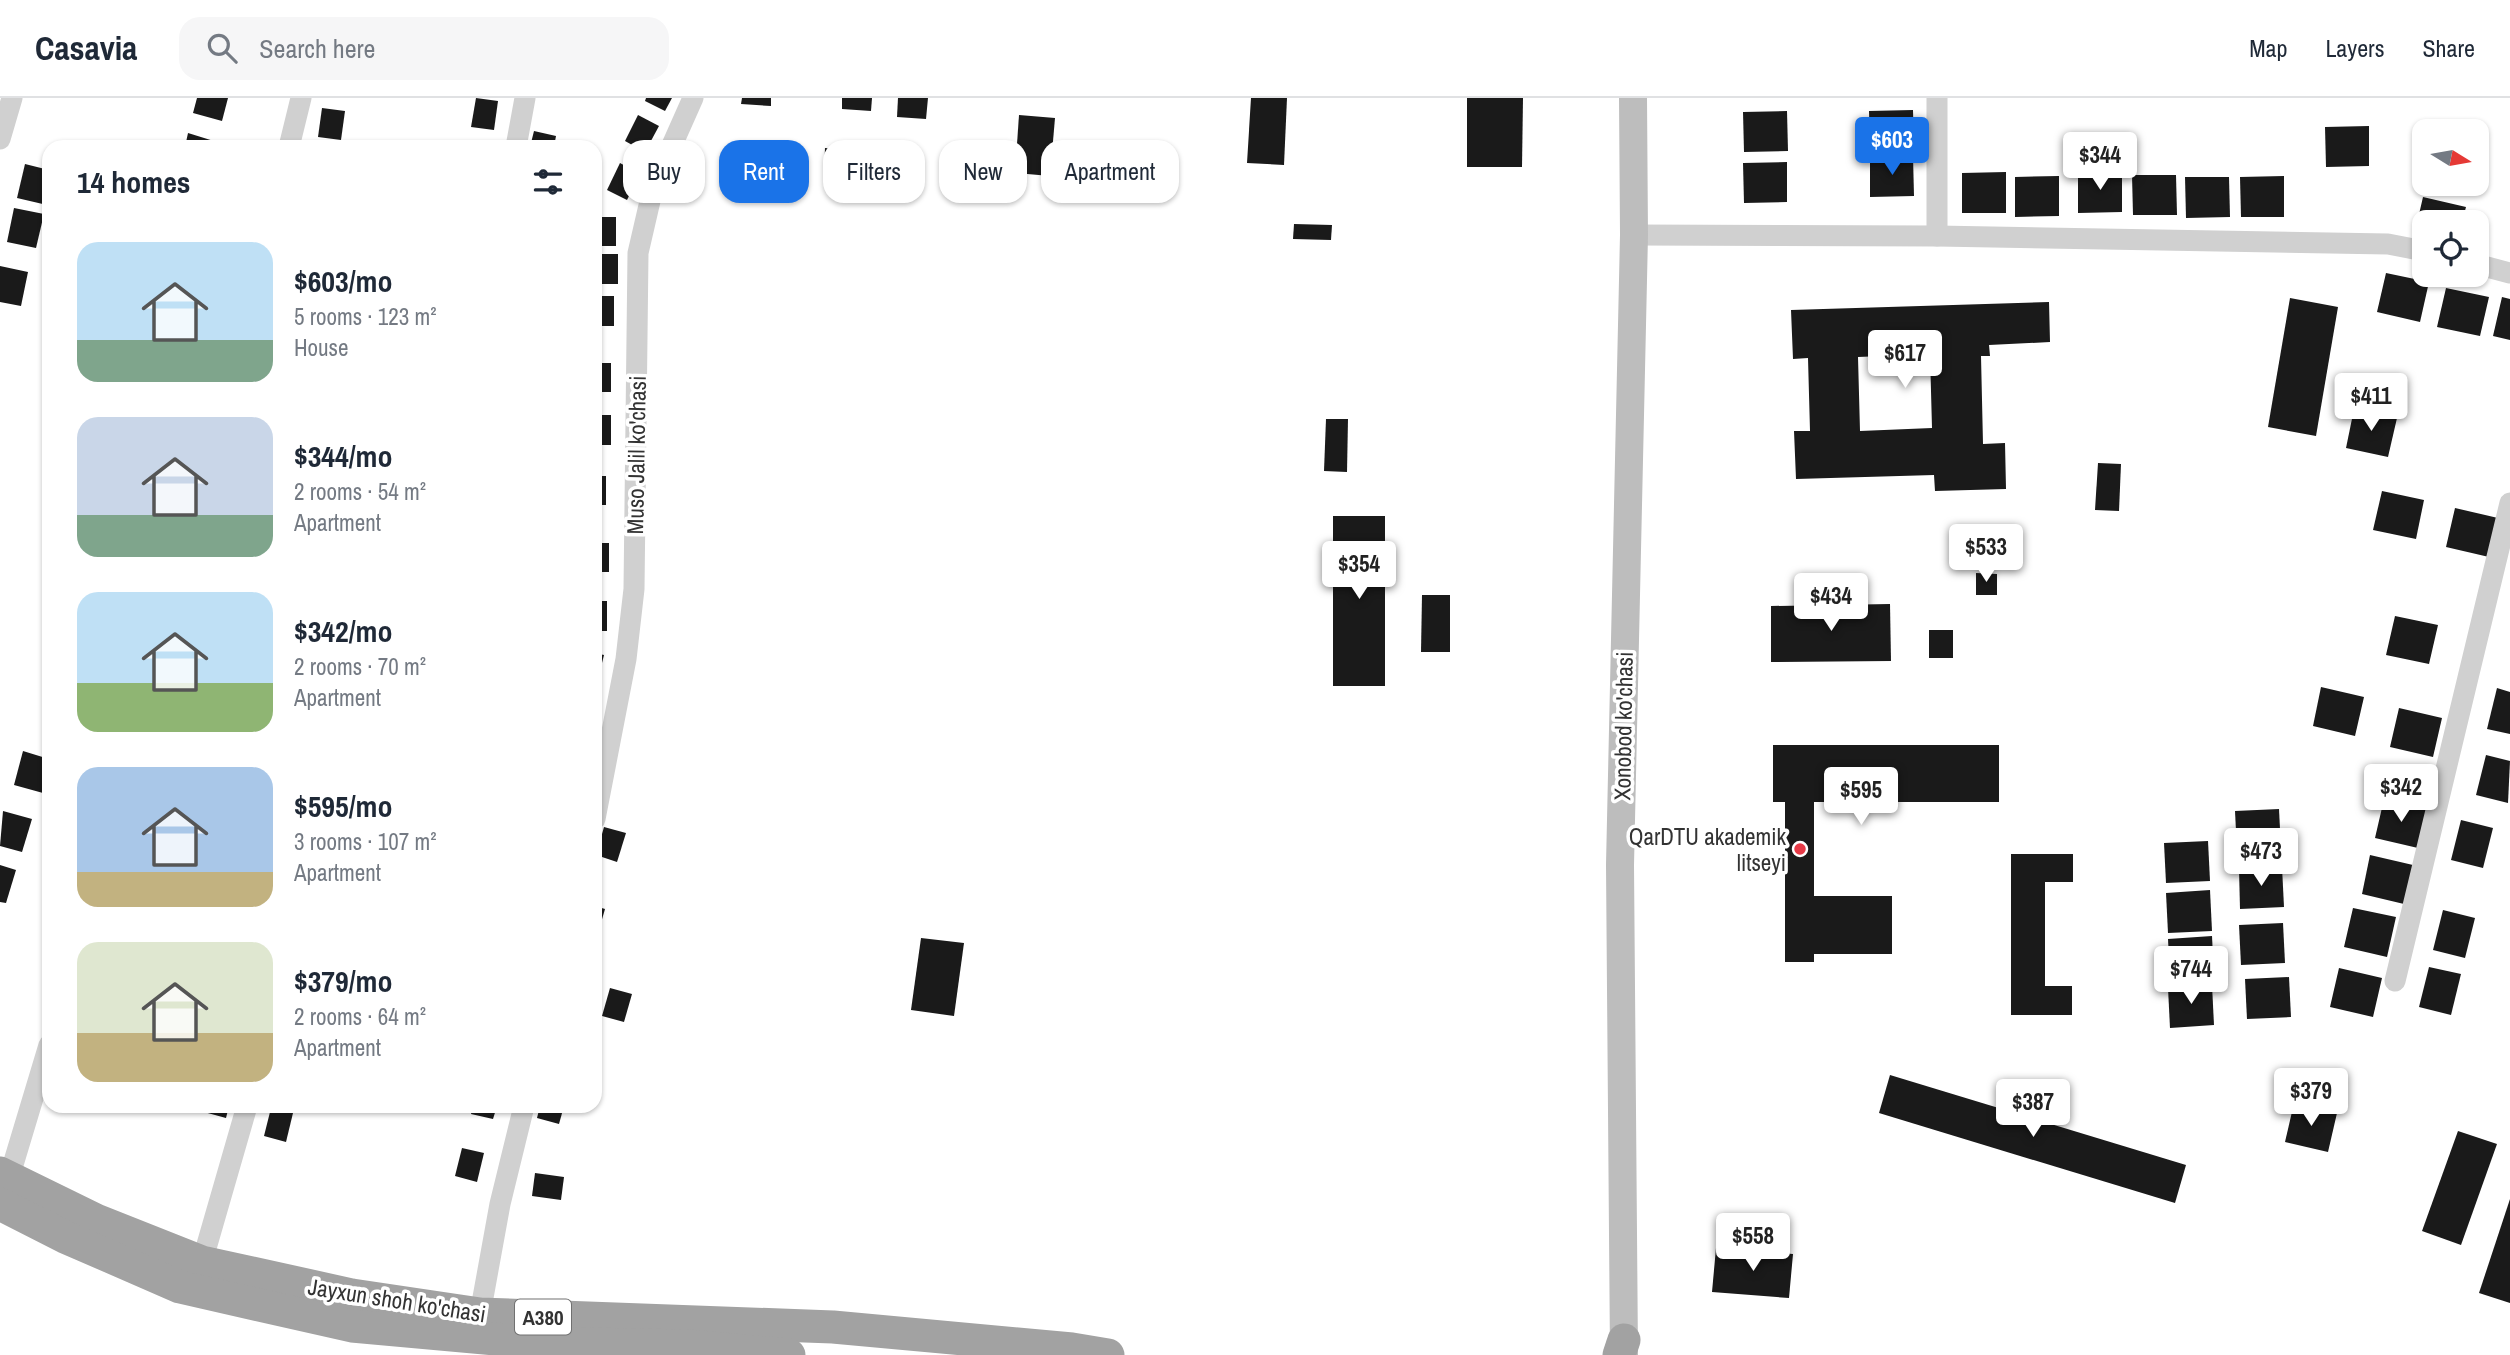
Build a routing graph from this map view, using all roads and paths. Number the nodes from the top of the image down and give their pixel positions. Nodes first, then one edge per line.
1 (301, 98) edge
2 (526, 98) edge
3 (694, 98) edge
4 (1633, 98) edge
5 (1937, 98) edge
6 (6, 107) edge
7 (0, 139) edge
8 (291, 140) edge
9 (517, 140) edge
10 (1634, 235) junction
11 (1937, 236) junction
12 (2412, 249) edge
13 (2489, 267) edge
14 (2510, 273) edge
15 (2510, 503) edge
16 (602, 781) edge
17 (2395, 981) dead end
18 (42, 1066) edge
19 (245, 1113) edge
20 (522, 1113) edge
21 (3, 1185) edge
22 (202, 1262) junction
23 (480, 1314) junction
24 (1623, 1350) edge
25 (688, 1351) edge
26 (789, 1355) edge
27 (1108, 1355) edge

1 - 8 street
2 - 9 street
3 - 16 street, Muso Jalil ko'chasi
4 - 10 main road, Xonobod ko'chasi
5 - 11 street
6 - 7 street
10 - 11 street
10 - 24 main road, Xonobod ko'chasi
11 - 12 street
13 - 14 street
15 - 17 street
18 - 21 street
19 - 22 street
20 - 23 street
21 - 22 highway, Jayxun shoh ko'chasi / A380
21 - 25 highway, Jayxun shoh ko'chasi / A380
22 - 23 highway, Jayxun shoh ko'chasi / A380
23 - 27 highway, Jayxun shoh ko'chasi / A380
25 - 26 highway, Jayxun shoh ko'chasi / A380

